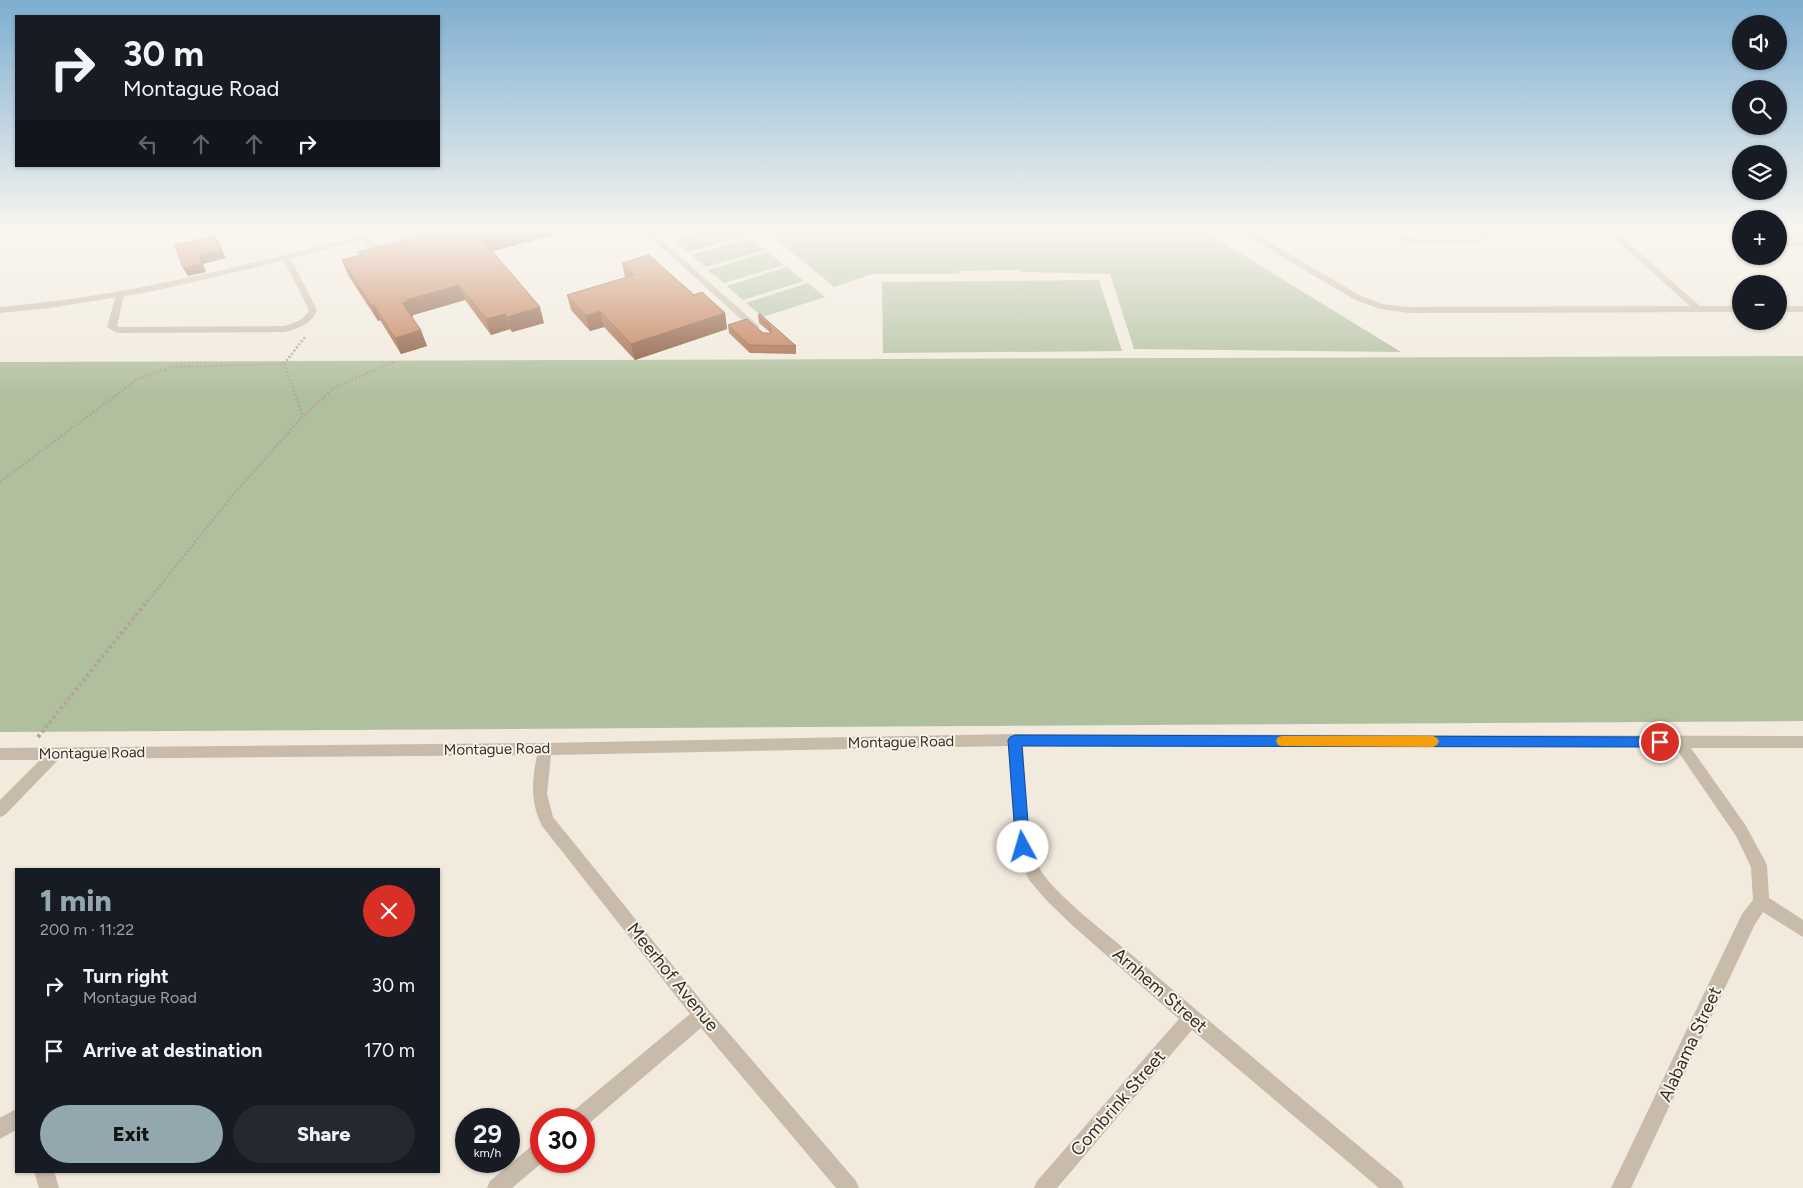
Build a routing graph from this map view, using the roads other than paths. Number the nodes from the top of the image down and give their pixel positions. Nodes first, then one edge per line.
1 (170, 285) edge
2 (300, 285) edge
3 (708, 285) edge
4 (1336, 285) edge
5 (1671, 285) edge
6 (120, 295) junction
7 (1698, 309) junction
8 (1732, 309) edge
9 (1787, 309) edge
10 (1803, 309) edge
11 (0, 310) edge
12 (760, 332) edge
13 (1015, 740) junction
14 (1680, 742) junction
15 (1803, 742) edge
16 (545, 749) junction
17 (56, 753) junction
18 (0, 754) edge
19 (0, 810) edge
20 (1761, 902) junction
21 (1803, 930) edge
22 (702, 1015) junction
23 (1191, 1018) junction
24 (592, 1108) edge
25 (15, 1120) edge
26 (0, 1129) edge
27 (530, 1160) edge
28 (45, 1173) edge
29 (49, 1188) edge
30 (497, 1188) edge
31 (849, 1188) edge
32 (1044, 1188) edge
33 (1394, 1188) edge
34 (1621, 1188) edge

1 - 6 street
2 - 6 street
3 - 12 lane
4 - 7 street
5 - 7 street
6 - 11 street
7 - 8 street
9 - 10 street
13 - 14 street, Montague Road
13 - 16 street, Montague Road
13 - 23 street, Arnhem Street
14 - 15 street, Montague Road
14 - 20 street
16 - 17 street, Montague Road
16 - 22 street, Meerhof Avenue
17 - 18 street, Montague Road
17 - 19 street
20 - 21 street
20 - 34 street, Alabama Street
22 - 24 street
22 - 31 street, Meerhof Avenue
23 - 32 street, Combrink Street
23 - 33 street, Arnhem Street
25 - 26 street
27 - 30 street
28 - 29 street

